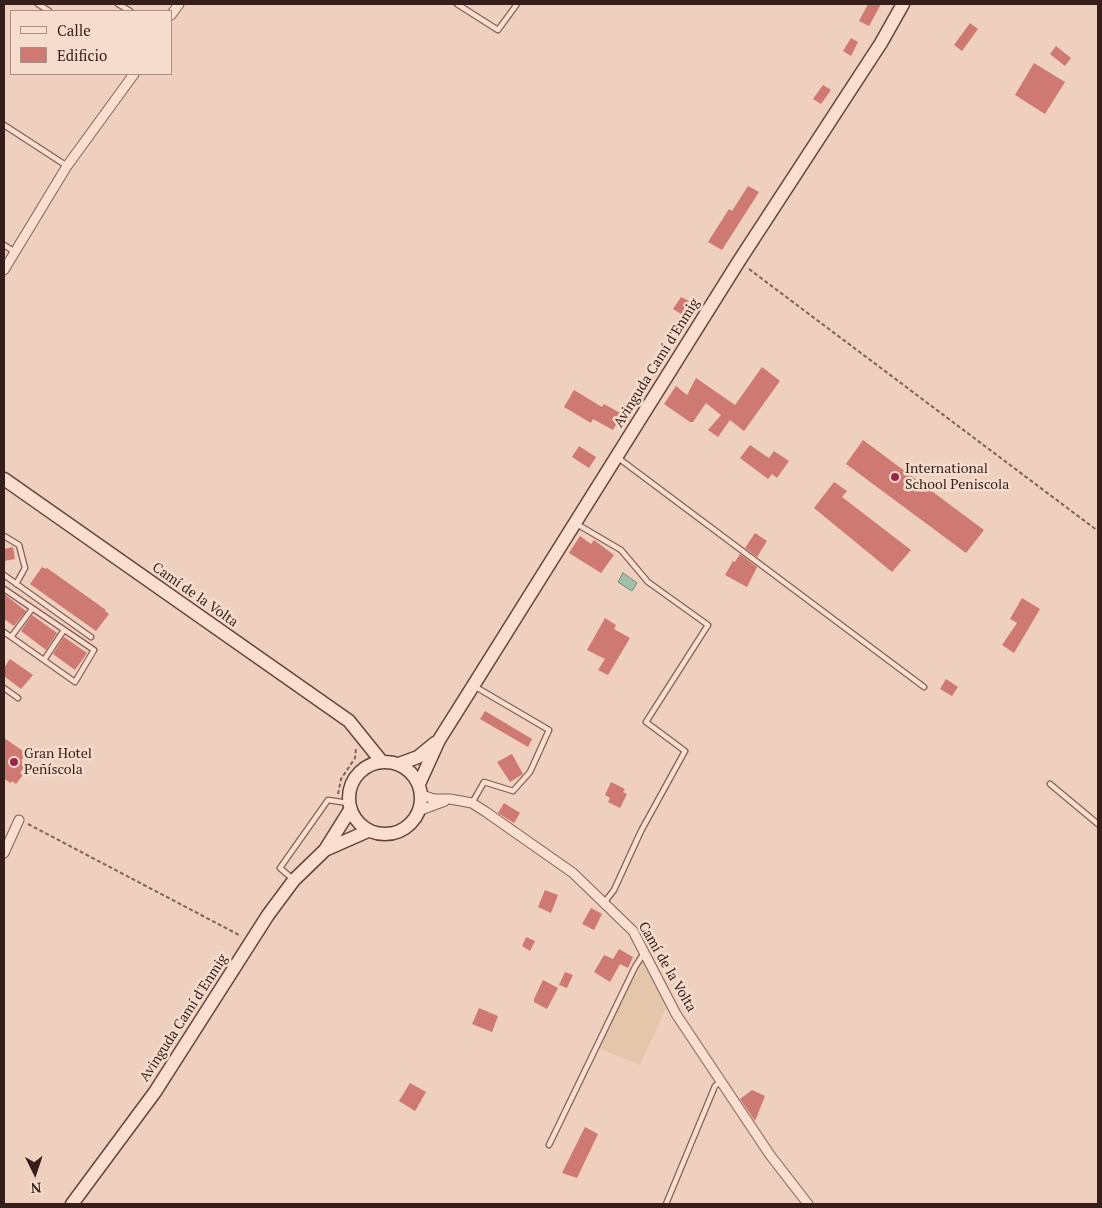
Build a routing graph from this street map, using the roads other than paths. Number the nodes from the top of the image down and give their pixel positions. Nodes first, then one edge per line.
1 (457, 4) edge
2 (517, 4) edge
3 (903, 4) edge
4 (133, 75) edge
5 (4, 126) edge
6 (68, 166) junction
7 (4, 245) edge
8 (14, 252) junction
9 (4, 270) edge
10 (616, 456) junction
11 (4, 479) edge
12 (574, 522) junction
13 (4, 536) edge
14 (4, 575) edge
15 (16, 584) junction
16 (4, 589) edge
17 (32, 609) junction
18 (64, 630) junction
19 (4, 632) edge
20 (11, 637) junction
21 (91, 637) dead end
22 (44, 660) junction
23 (473, 686) junction
24 (924, 687) dead end
25 (4, 688) edge
26 (18, 698) dead end
27 (365, 740) junction
28 (439, 740) junction
29 (382, 762) junction
30 (399, 764) junction
31 (363, 769) junction
32 (1050, 784) dead end
33 (421, 789) junction
34 (450, 799) junction
35 (472, 802) junction
36 (345, 805) junction
37 (421, 810) junction
38 (19, 820) road end
39 (1098, 824) edge
40 (368, 831) junction
41 (325, 850) junction
42 (4, 853) edge
43 (294, 880) junction
44 (604, 903) junction
45 (644, 953) junction
46 (720, 1082) junction
47 (549, 1145) dead end
48 (72, 1204) edge
49 (666, 1204) edge
50 (808, 1204) edge

1 - 2 lane
3 - 10 street, Avinguda Camí d'Enmig
4 - 6 street
5 - 6 lane
6 - 8 street
7 - 8 lane
8 - 9 street
10 - 12 street, Avinguda Camí d'Enmig
10 - 24 lane
11 - 27 street, Camí de la Volta
12 - 23 street, Avinguda Camí d'Enmig
12 - 44 lane
13 - 15 lane
14 - 15 lane
15 - 21 lane
16 - 17 lane
17 - 18 lane
17 - 20 lane
18 - 22 lane
18 - 22 lane
19 - 20 lane
20 - 22 lane
23 - 28 street, Avinguda Camí d'Enmig
23 - 35 lane
25 - 26 lane
27 - 29 street, Camí de la Volta
27 - 31 street
28 - 30 street, Avinguda Camí d'Enmig
28 - 33 street, Avinguda Camí d'Enmig
29 - 30 street
29 - 31 street
30 - 33 street
31 - 36 street
32 - 39 lane
33 - 34 street, Camí de la Volta
33 - 37 street
34 - 35 street, Camí de la Volta
34 - 37 street
35 - 44 street, Camí de la Volta
36 - 40 street
36 - 41 street, Avinguda Camí d'Enmig
36 - 43 lane
37 - 40 street
38 - 42 street
40 - 41 street, Avinguda Camí d'Enmig
41 - 43 street, Avinguda Camí d'Enmig
43 - 48 street, Avinguda Camí d'Enmig
44 - 45 street, Camí de la Volta
45 - 46 street, Camí de la Volta
45 - 47 lane
46 - 49 lane
46 - 50 street, Camí de la Volta

